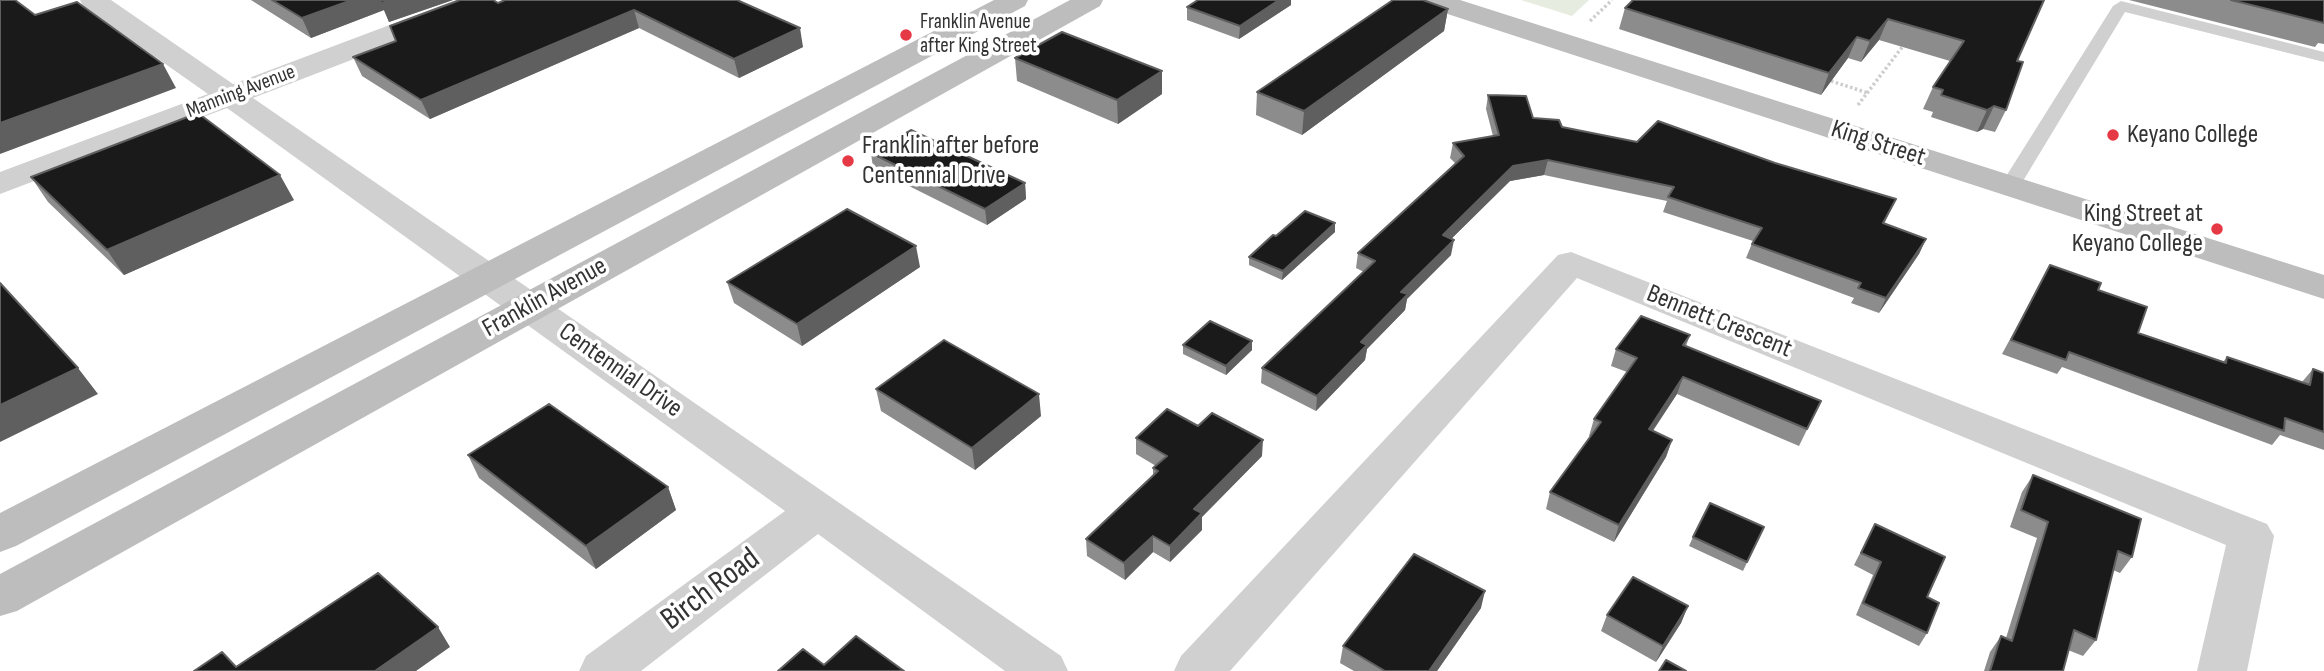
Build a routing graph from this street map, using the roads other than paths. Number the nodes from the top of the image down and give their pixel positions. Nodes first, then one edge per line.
1 (93, 0) edge
2 (481, 0) edge
3 (1015, 0) edge
4 (1090, 0) edge
5 (1433, 0) edge
6 (2324, 57) edge
7 (230, 96) junction
8 (0, 184) edge
9 (2010, 186) junction
10 (490, 278) junction
11 (2324, 287) edge
12 (528, 307) junction
13 (818, 510) junction
14 (0, 534) edge
15 (0, 597) edge
16 (604, 671) edge
17 (1043, 671) edge
18 (1199, 671) edge
19 (2222, 671) edge

1 - 7 street, Centennial Drive
2 - 7 street, Manning Avenue
3 - 10 main road, Franklin Avenue
4 - 12 main road, Franklin Avenue
5 - 9 main road, King Street
6 - 9 lane
7 - 8 street, Manning Avenue
7 - 10 street, Centennial Drive
9 - 11 main road, King Street
10 - 12 street, Centennial Drive
10 - 14 main road, Franklin Avenue
12 - 13 street, Centennial Drive
12 - 15 main road, Franklin Avenue
13 - 16 street, Birch Road
13 - 17 street, Centennial Drive
18 - 19 street, Bennett Crescent

